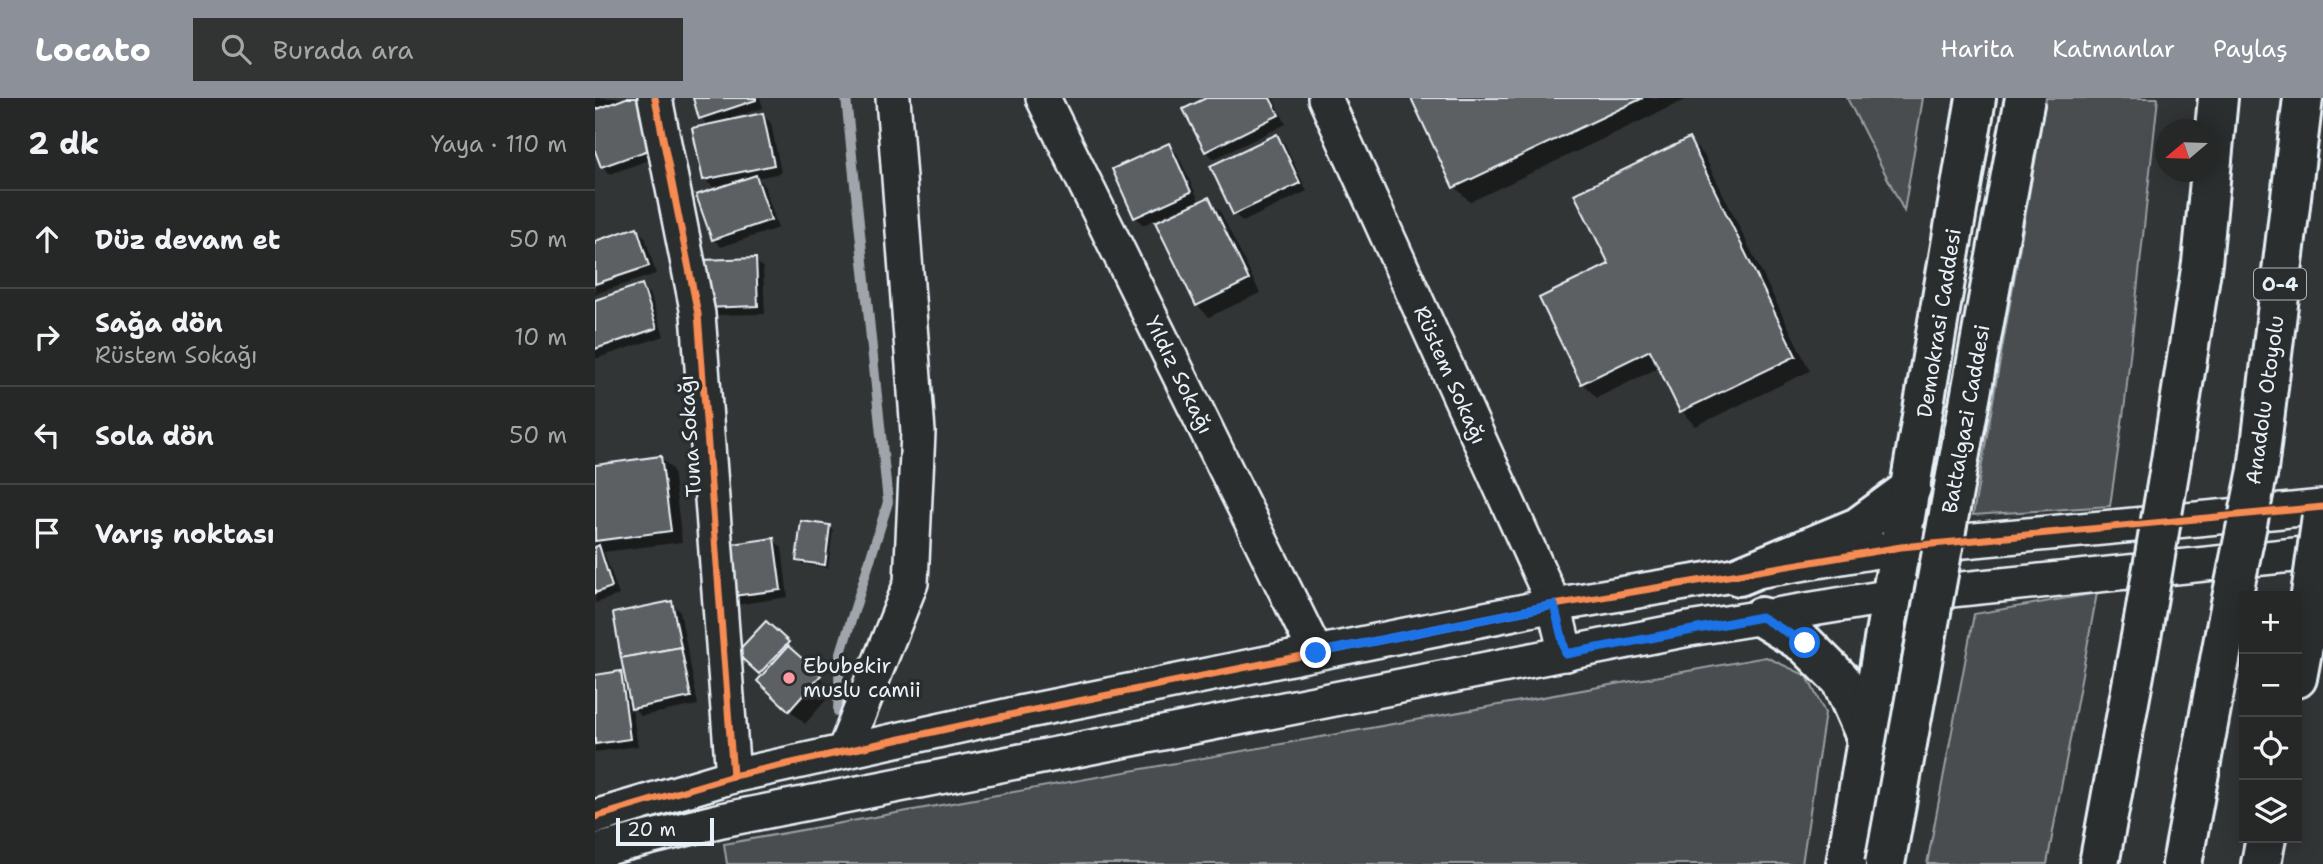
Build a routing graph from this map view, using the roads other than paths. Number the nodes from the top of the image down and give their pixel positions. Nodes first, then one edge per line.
1 (655, 98) edge
2 (893, 98) edge
3 (1043, 98) edge
4 (1325, 98) edge
5 (1976, 98) edge
6 (2025, 98) edge
7 (2218, 98) edge
8 (2303, 98) edge
9 (1911, 488) junction
10 (2323, 508) edge
11 (1901, 547) junction
12 (2323, 552) edge
13 (1739, 576) junction
14 (1893, 596) junction
15 (1554, 605) junction
16 (1761, 617) junction
17 (1316, 653) junction
18 (1566, 654) junction
19 (2302, 654) edge
20 (1868, 741) junction
21 (844, 751) junction
22 (733, 776) junction
23 (595, 817) edge
24 (2265, 843) edge
25 (595, 851) edge
26 (1846, 864) edge
27 (1885, 864) edge
28 (2099, 864) edge
29 (2182, 864) edge
30 (2261, 864) edge

1 - 22 street, Tuna Sokağı
2 - 21 street
3 - 17 street, Yıldız Sokağı
4 - 15 street, Rüstem Sokağı
5 - 9 main road, Demokrasi Caddesi
6 - 27 main road, Battalgazi Caddesi, bridge
7 - 28 main road, bridge
8 - 29 main road, Anadolu Otoyolu / O-4, bridge
9 - 11 main road, Demokrasi Caddesi
9 - 13 main road
10 - 11 street
10 - 19 main road, bridge
11 - 13 street
11 - 14 main road
12 - 14 street
13 - 15 street
14 - 16 street
14 - 20 main road
15 - 17 street
15 - 18 street, Rüstem Sokağı
16 - 18 street
16 - 20 main road
17 - 21 street
18 - 25 street
20 - 26 main road
21 - 22 street
22 - 23 street
24 - 30 main road

